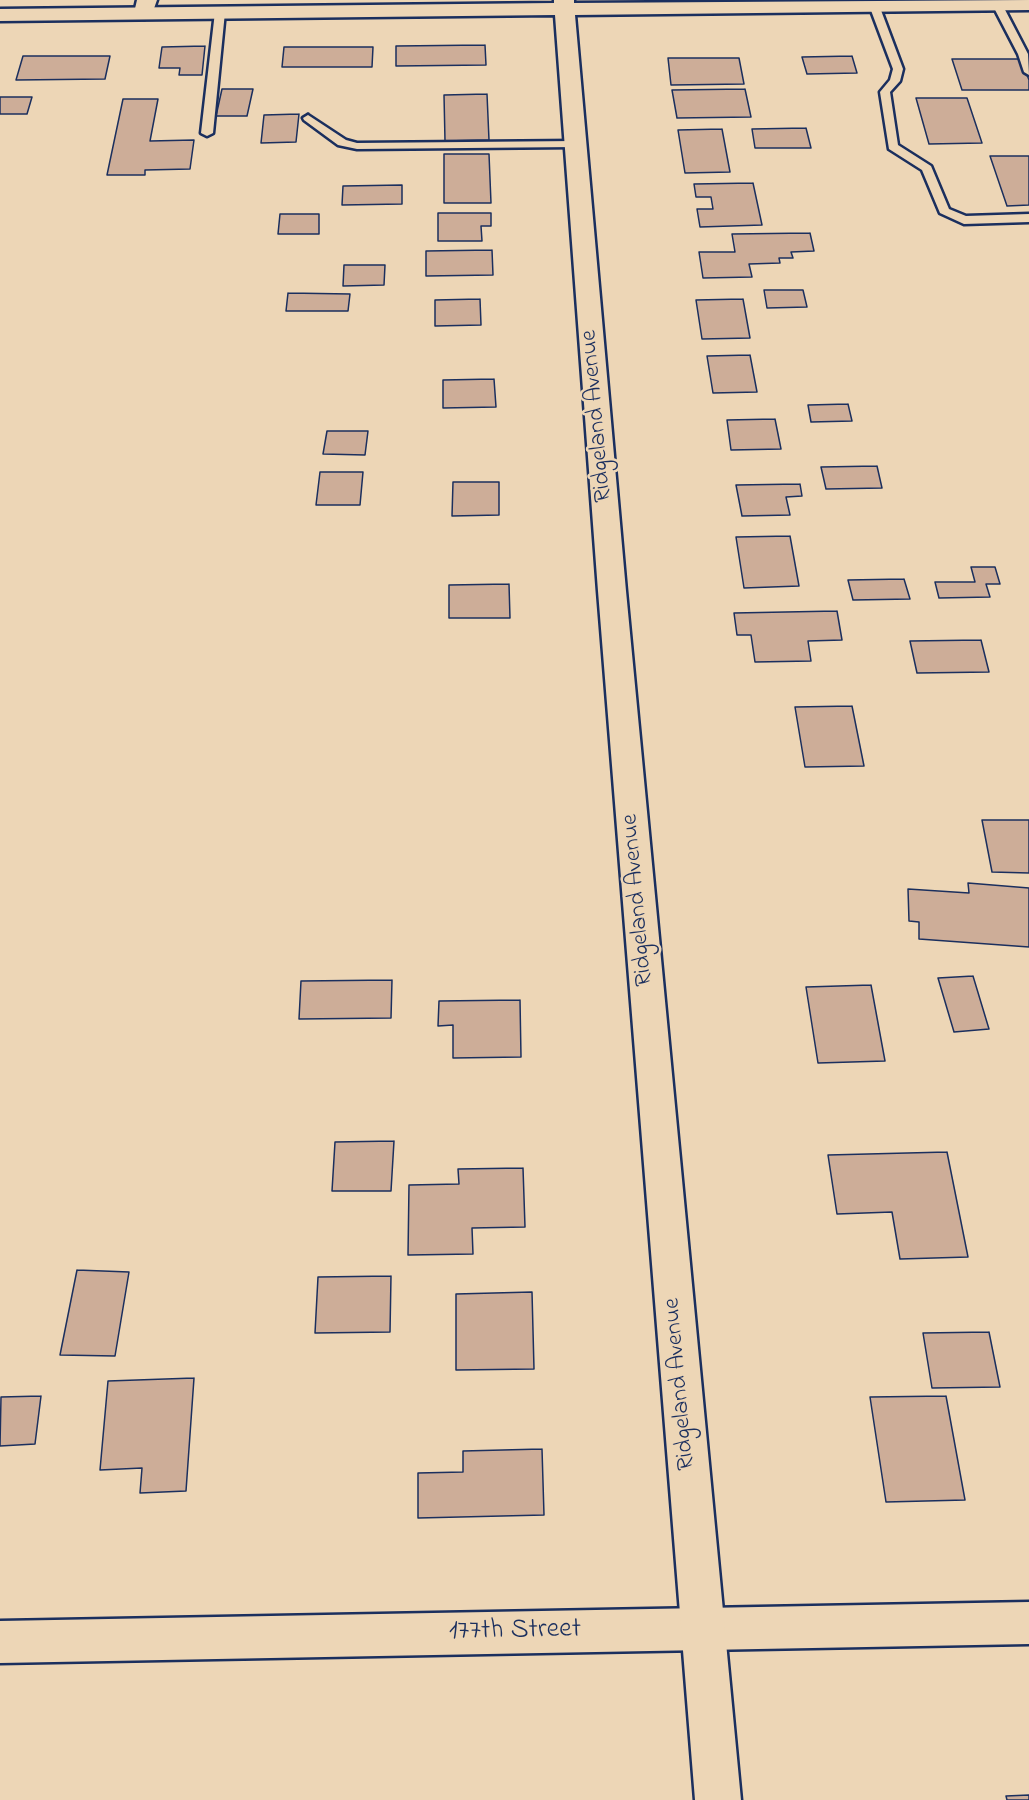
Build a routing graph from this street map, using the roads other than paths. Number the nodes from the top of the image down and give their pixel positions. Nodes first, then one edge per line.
1 (564, 4) edge
2 (997, 4) junction
3 (1029, 4) edge
4 (874, 6) junction
5 (145, 7) edge
6 (220, 12) junction
7 (0, 15) edge
8 (1029, 72) edge
9 (308, 118) dead end
10 (207, 133) dead end
11 (576, 144) junction
12 (1029, 218) edge
13 (1029, 1623) edge
14 (702, 1629) junction
15 (0, 1642) edge
16 (717, 1800) edge

1 - 4 street
1 - 6 street
1 - 11 street, Ridgeland Avenue
2 - 3 street
2 - 4 street
2 - 8 lane
4 - 12 lane
5 - 6 street
5 - 7 street
6 - 10 lane
9 - 11 lane
11 - 14 street, Ridgeland Avenue
13 - 14 street, 177th Street
14 - 15 street, 177th Street
14 - 16 street, Ridgeland Avenue

